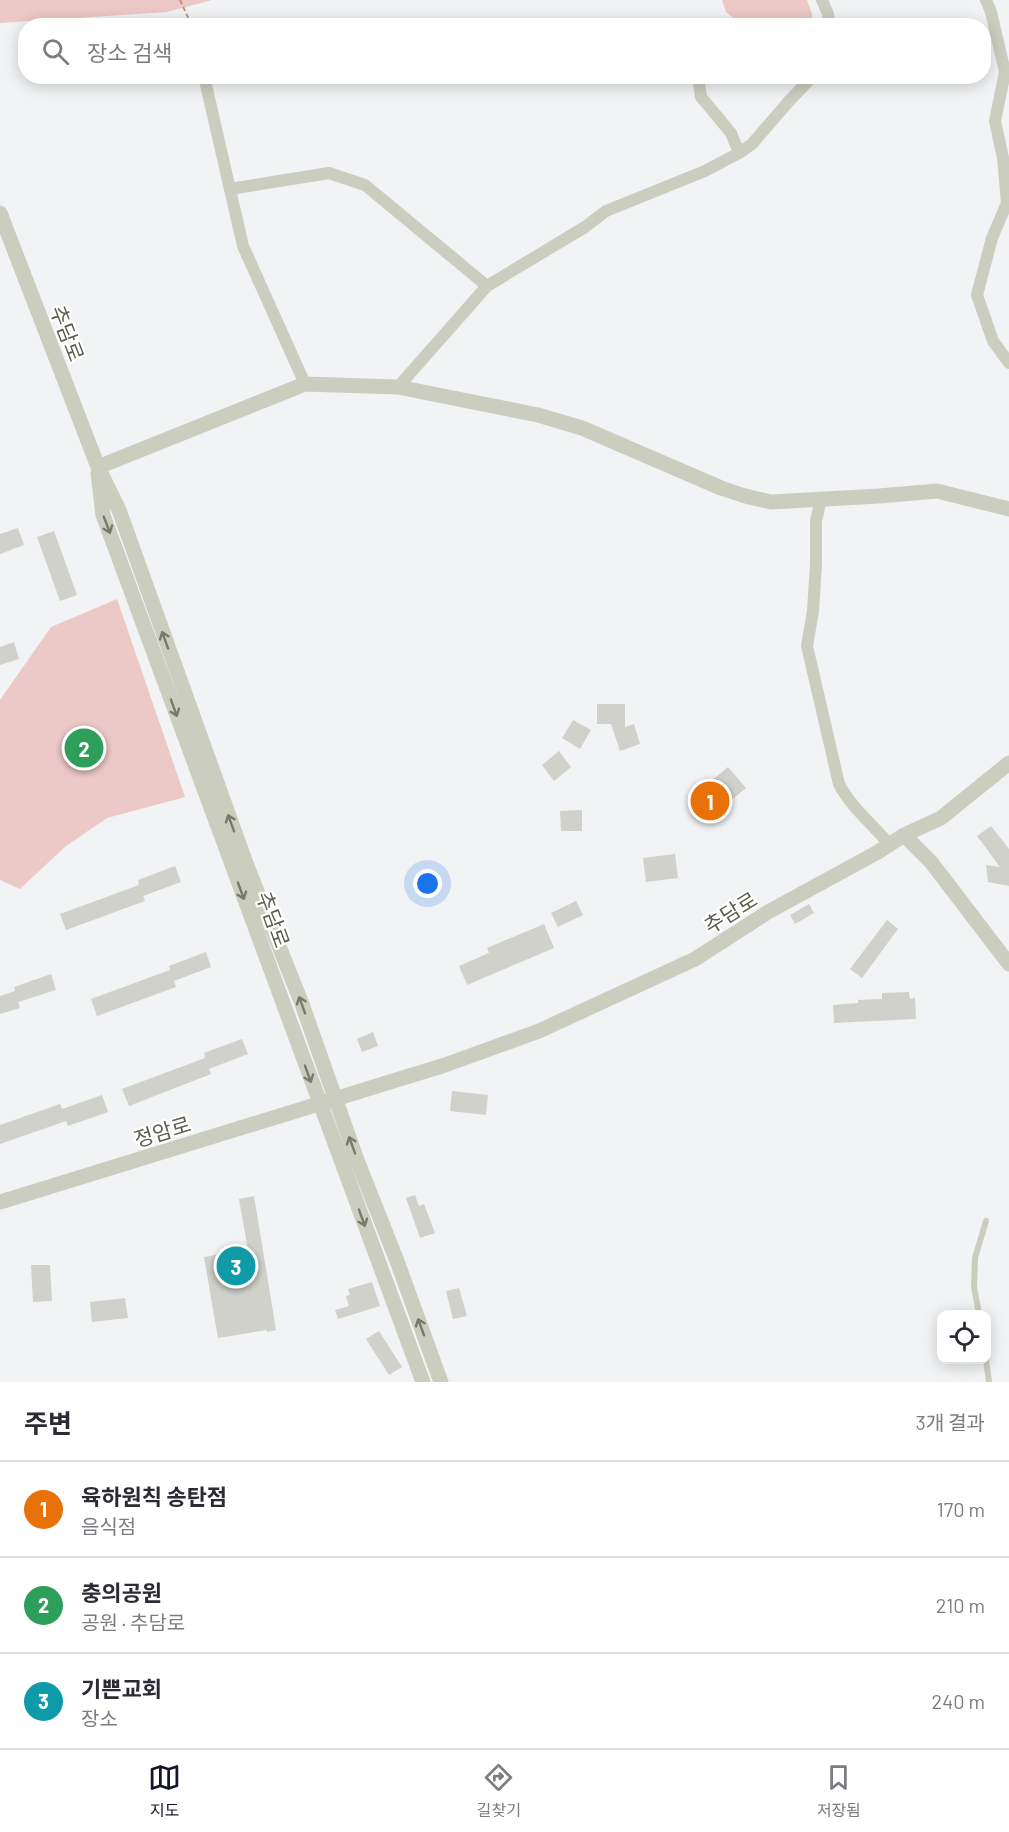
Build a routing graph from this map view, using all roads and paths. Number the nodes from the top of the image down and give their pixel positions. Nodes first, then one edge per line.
1 (180, 0) edge
2 (822, 0) edge
3 (986, 0) edge
4 (188, 18) edge
5 (828, 18) edge
6 (206, 84) edge
7 (699, 84) edge
8 (805, 84) edge
9 (739, 153) junction
10 (230, 189) junction
11 (0, 213) edge
12 (6, 246) edge
13 (487, 286) junction
14 (1009, 363) edge
15 (305, 384) junction
16 (398, 387) junction
17 (98, 467) junction
18 (821, 499) junction
19 (1009, 509) edge
20 (1009, 763) edge
21 (904, 835) junction
22 (889, 844) junction
23 (1009, 964) edge
24 (336, 1100) junction
25 (320, 1105) junction
26 (0, 1202) edge
27 (986, 1221) dead end
28 (978, 1310) edge
29 (987, 1364) edge
30 (423, 1382) edge
31 (441, 1382) edge
32 (989, 1382) edge

1 - 4 path
2 - 5 street
3 - 14 street
6 - 10 street
7 - 9 street
8 - 9 street
9 - 13 street
10 - 13 street
10 - 15 street
11 - 12 street, 추담로
12 - 17 street, 추담로
13 - 16 street
15 - 16 street
15 - 17 street
16 - 18 street
24 -> 17 street, 추담로
17 -> 25 street, 추담로
18 - 19 street
18 - 22 street
20 - 21 street, 추담로
21 - 22 street, 추담로
21 - 23 street
22 - 24 street, 추담로
24 - 25 street, 정암로
31 -> 24 street, 추담로
25 - 26 street, 정암로
25 -> 30 street, 추담로
27 - 28 lane
29 - 32 lane

